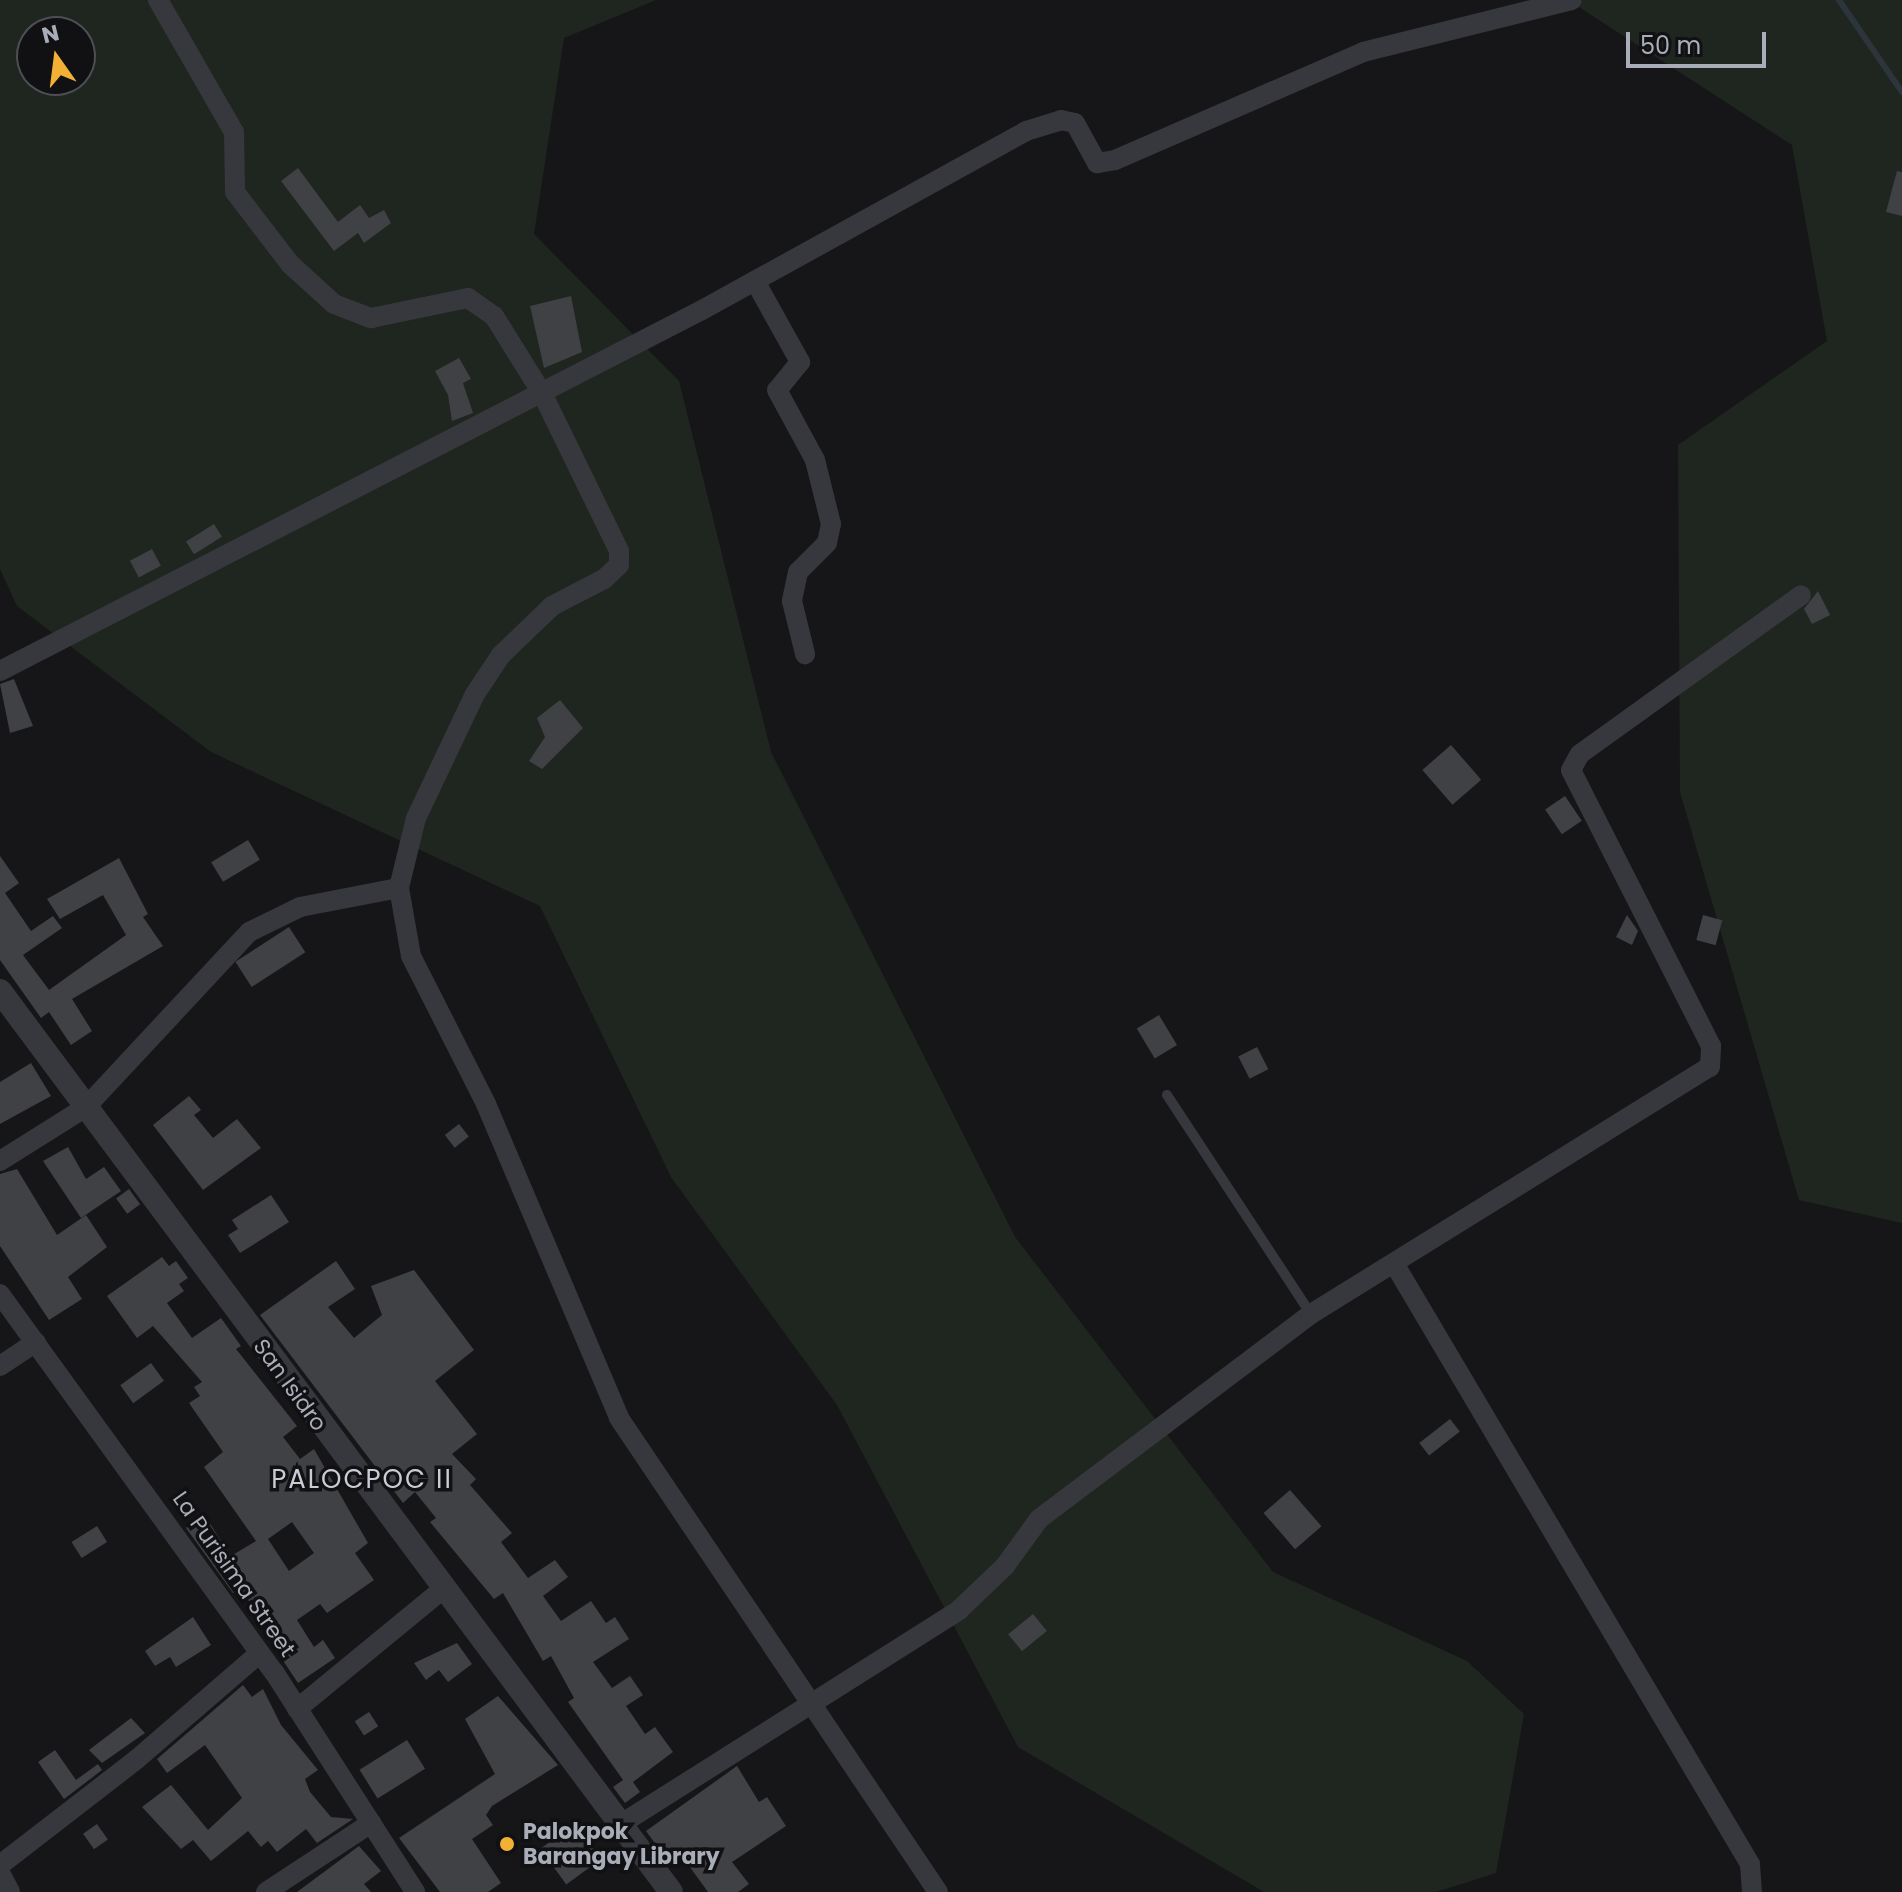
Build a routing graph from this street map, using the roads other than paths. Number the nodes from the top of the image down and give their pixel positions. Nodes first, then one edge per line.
1 (158, 0) edge
2 (1572, 0) edge
3 (755, 281) junction
4 (542, 393) junction
5 (1801, 595) dead end
6 (805, 654) dead end
7 (0, 671) edge
8 (399, 888) junction
9 (2, 996) edge
10 (1167, 1095) dead end
11 (86, 1107) junction
12 (0, 1161) edge
13 (1395, 1265) junction
14 (0, 1294) edge
15 (1311, 1314) junction
16 (36, 1342) junction
17 (0, 1366) edge
18 (443, 1589) junction
19 (260, 1653) junction
20 (297, 1709) junction
21 (809, 1709) junction
22 (371, 1823) junction
23 (621, 1824) junction
24 (0, 1865) edge
25 (0, 1873) edge
26 (10, 1892) edge
27 (266, 1892) edge
28 (415, 1892) edge
29 (671, 1892) edge
30 (938, 1892) edge
31 (1752, 1892) edge

1 - 4 street
2 - 3 street
3 - 4 street
3 - 6 street
4 - 7 street
4 - 8 street
5 - 13 street
8 - 11 street
8 - 21 street
9 - 11 street, San Isidro
10 - 15 lane
11 - 12 street
11 - 18 street, San Isidro
13 - 15 street
13 - 31 street
14 - 16 street, La Purisima Street
15 - 21 street
16 - 17 street
16 - 19 street, La Purisima Street
18 - 20 street
18 - 23 street, San Isidro
19 - 20 street, La Purisima Street
19 - 24 street
20 - 22 street, La Purisima Street
21 - 23 street
21 - 30 street
22 - 27 street
22 - 28 street, La Purisima Street
23 - 29 street, San Isidro
25 - 26 street

